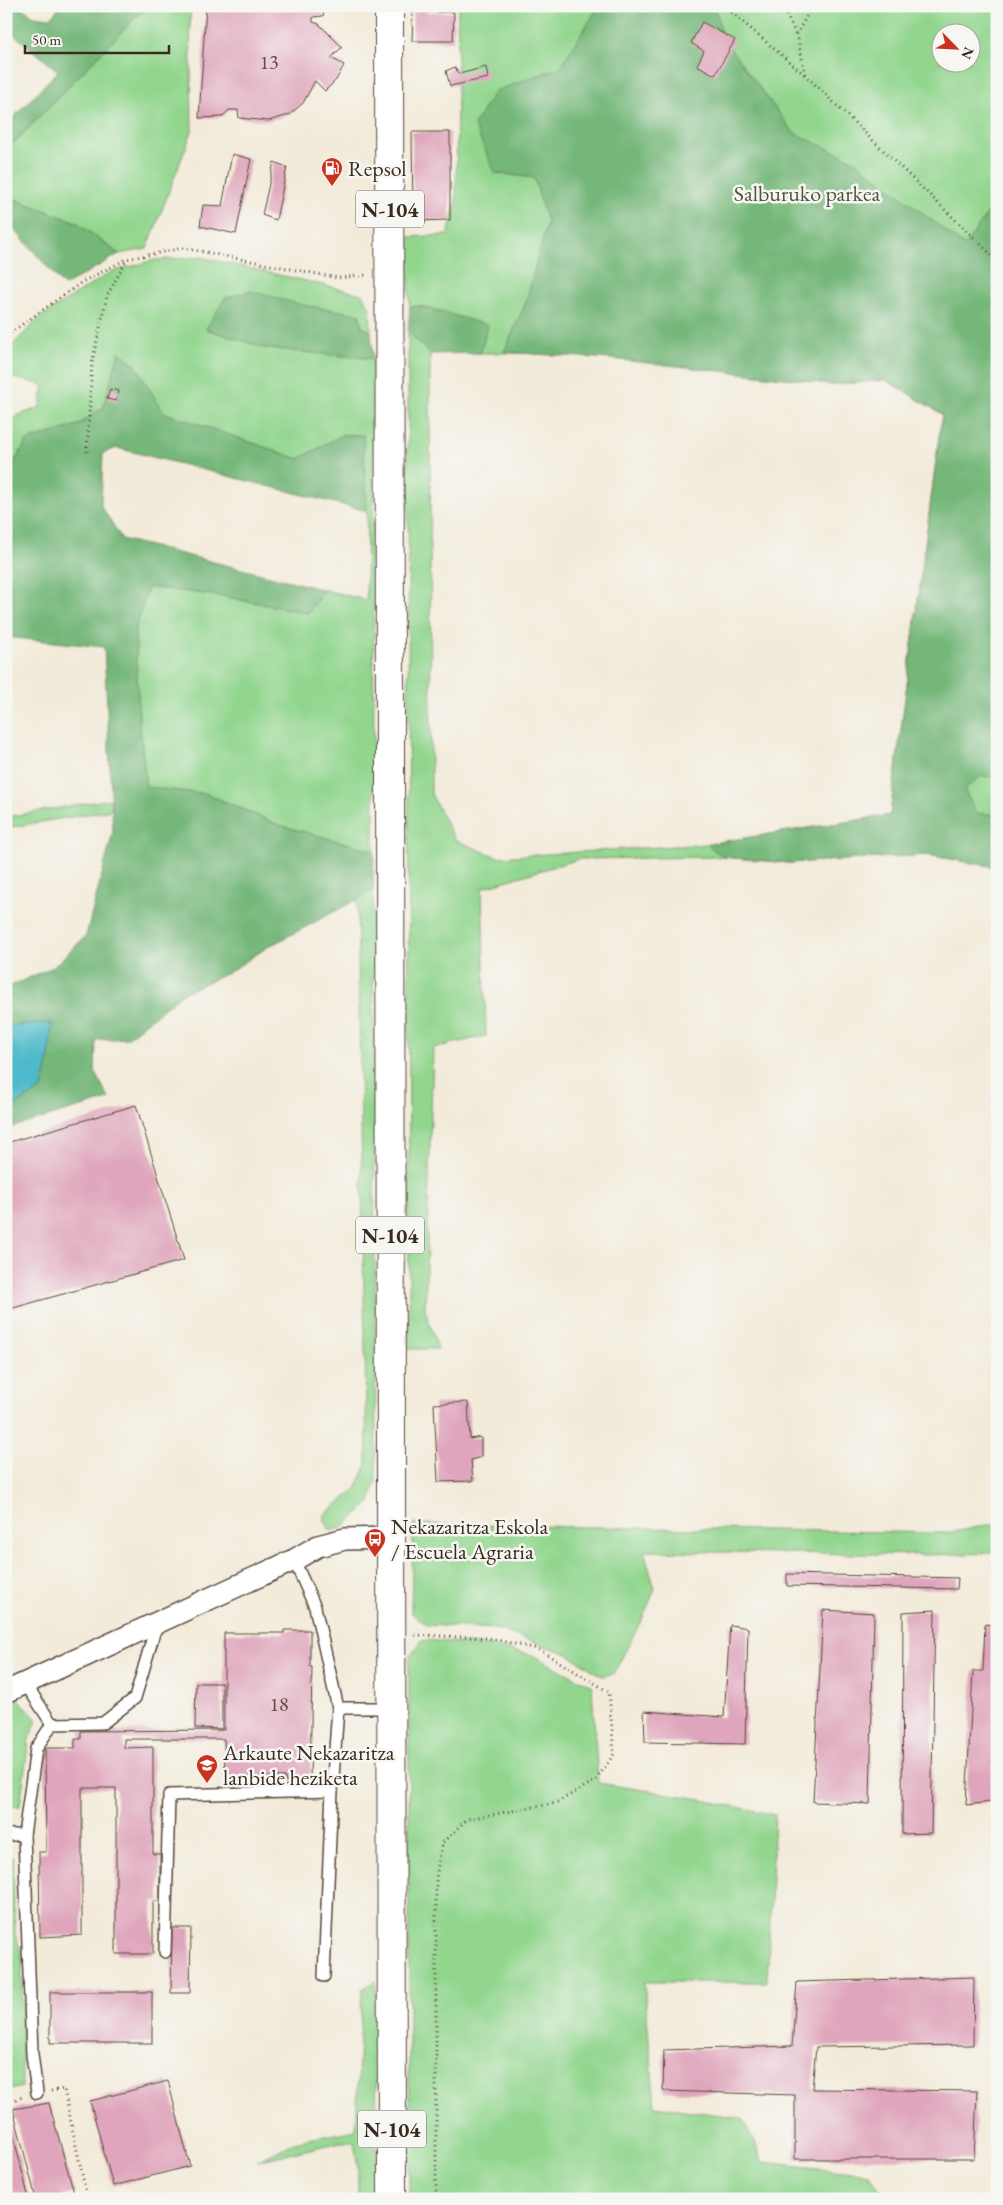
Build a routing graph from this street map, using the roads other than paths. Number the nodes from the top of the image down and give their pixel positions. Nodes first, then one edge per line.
1 (389, 6) edge
2 (392, 1538) junction
3 (294, 1560) junction
4 (157, 1621) junction
5 (25, 1683) junction
6 (6, 1692) edge
7 (338, 1708) junction
8 (392, 1708) junction
9 (52, 1724) junction
10 (332, 1791) junction
11 (6, 1835) edge
12 (24, 1835) junction
13 (165, 1952) dead end
14 (324, 1976) dead end
15 (37, 2093) road end
16 (392, 2199) edge

1 - 2 main road, N-104
2 - 3 street
2 - 8 main road, N-104
3 - 4 street
3 - 7 lane
4 - 5 street
4 - 9 lane
5 - 6 street
5 - 9 lane
7 - 8 lane
7 - 10 lane
8 - 16 main road, N-104
9 - 12 lane
10 - 13 lane
10 - 14 lane
11 - 12 lane
12 - 15 lane

